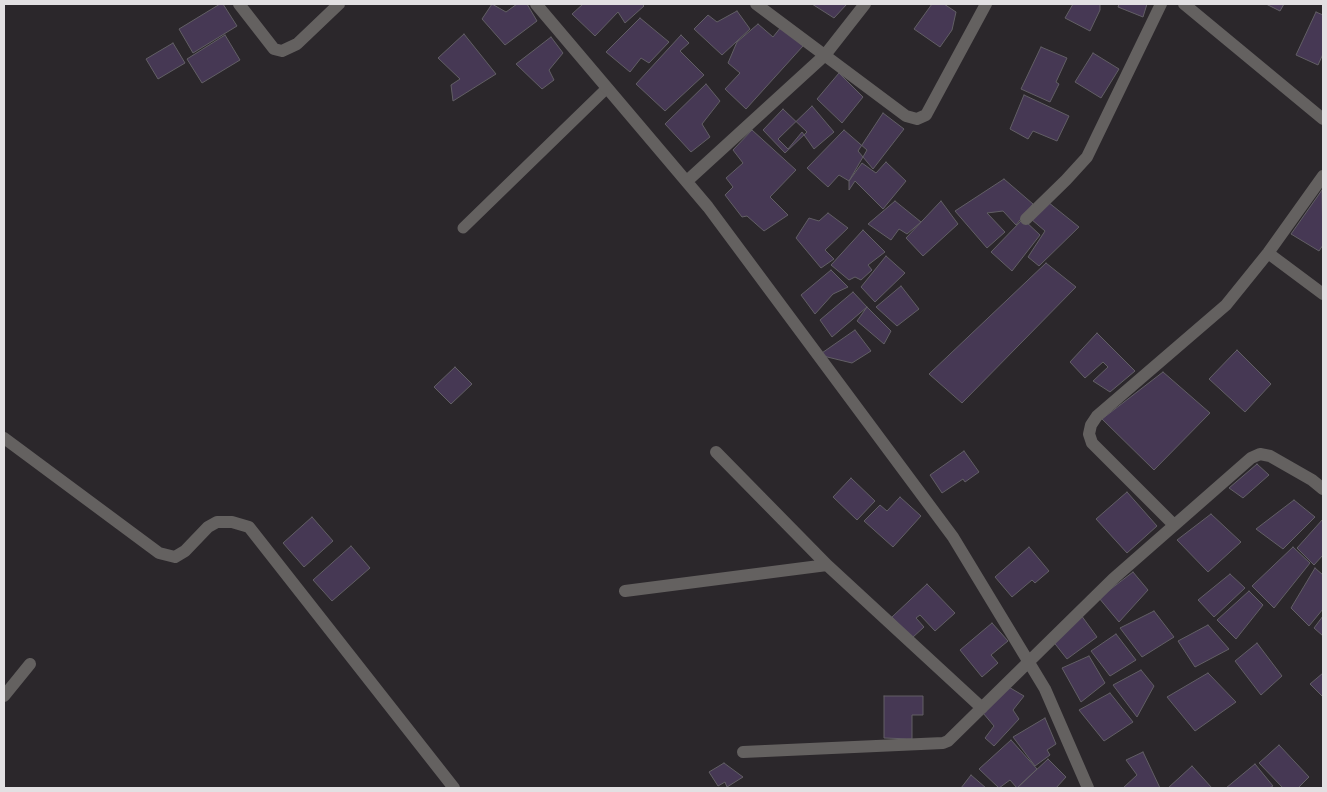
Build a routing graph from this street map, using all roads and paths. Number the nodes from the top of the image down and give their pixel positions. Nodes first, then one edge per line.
1 (239, 4) edge
2 (339, 4) edge
3 (536, 4) edge
4 (865, 4) edge
5 (986, 4) edge
6 (1161, 4) edge
7 (1184, 4) edge
8 (759, 5) edge
9 (825, 55) junction
10 (607, 88) junction
11 (1323, 119) edge
12 (1323, 176) edge
13 (687, 181) junction
14 (1026, 219) dead end
15 (462, 228) dead end
16 (1268, 253) junction
17 (1323, 294) edge
18 (4, 438) edge
19 (716, 452) dead end
20 (1323, 489) edge
21 (1174, 526) junction
22 (827, 565) junction
23 (625, 591) dead end
24 (1028, 661) junction
25 (30, 664) dead end
26 (4, 696) edge
27 (982, 708) junction
28 (743, 752) dead end
29 (454, 788) edge
30 (1088, 788) edge

1 - 2 street
3 - 10 street
4 - 9 street
5 - 9 street
6 - 14 street
7 - 11 street
8 - 9 street
9 - 13 street
10 - 13 street
10 - 15 lane
12 - 16 street
13 - 24 street
16 - 17 street
16 - 21 street
18 - 29 street
19 - 22 street
20 - 21 street
21 - 24 street
22 - 23 street
22 - 27 street
24 - 27 street
24 - 30 street
25 - 26 street
27 - 28 street

